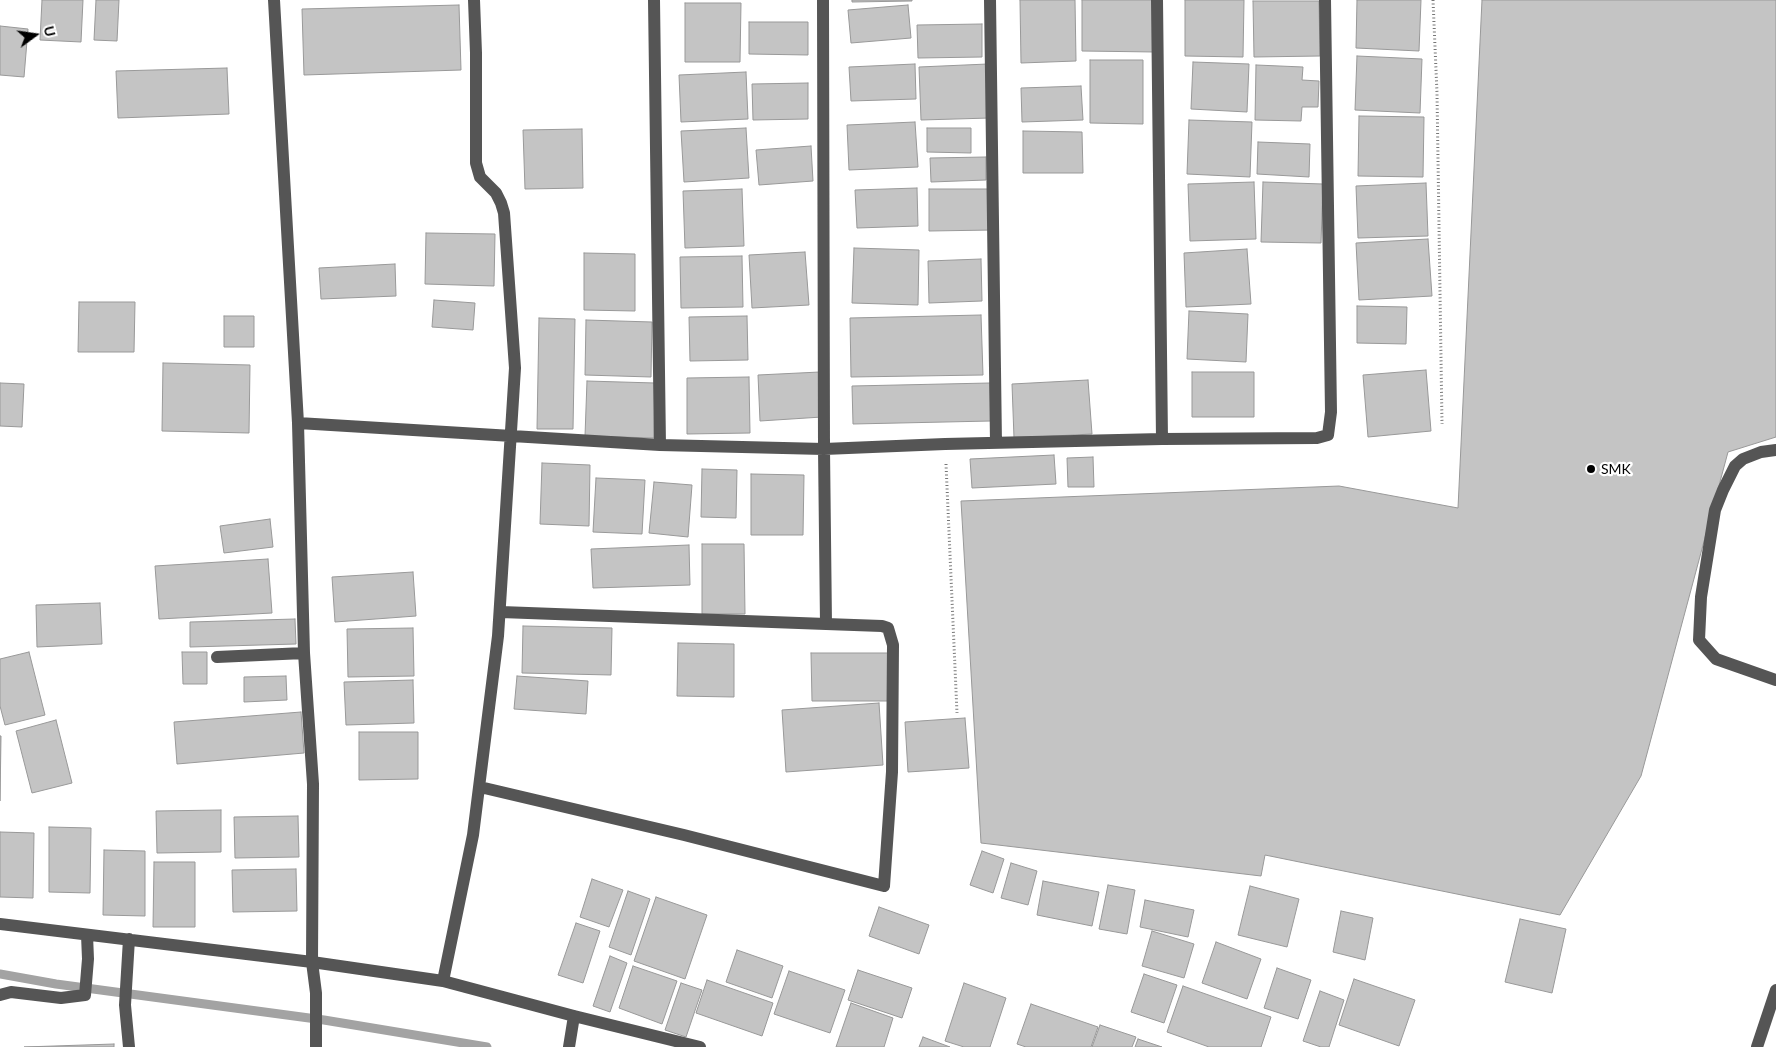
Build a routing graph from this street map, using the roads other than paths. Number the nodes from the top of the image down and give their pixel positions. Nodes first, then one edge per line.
1 (274, 0) edge
2 (474, 0) edge
3 (654, 0) edge
4 (823, 0) edge
5 (990, 0) edge
6 (1157, 0) edge
7 (1325, 0) edge
8 (298, 423) junction
9 (511, 436) junction
10 (1162, 438) junction
11 (996, 443) junction
12 (660, 445) junction
13 (824, 449) junction
14 (1776, 450) edge
15 (501, 612) junction
16 (826, 624) junction
17 (304, 653) junction
18 (217, 657) dead end
19 (1776, 680) edge
20 (480, 787) junction
21 (0, 924) edge
22 (87, 935) junction
23 (129, 939) junction
24 (312, 962) junction
25 (443, 981) junction
26 (1776, 990) edge
27 (0, 995) edge
28 (574, 1016) junction
29 (129, 1047) edge
30 (316, 1047) edge
31 (569, 1047) edge
32 (700, 1047) edge
33 (1758, 1047) edge

1 - 8 street
2 - 9 street
3 - 12 street
4 - 13 street
5 - 11 street
6 - 10 street
7 - 10 street
8 - 9 street
8 - 17 street
9 - 12 street
9 - 15 street
10 - 11 street
11 - 13 street
12 - 13 street
13 - 16 street
14 - 19 street
15 - 16 street
15 - 20 street
16 - 20 street
17 - 18 street
17 - 24 street
20 - 25 street
21 - 22 street
22 - 23 street
22 - 27 street
23 - 24 street
23 - 29 street
24 - 25 street
24 - 30 street
25 - 28 street
26 - 33 street
28 - 31 street
28 - 32 street

